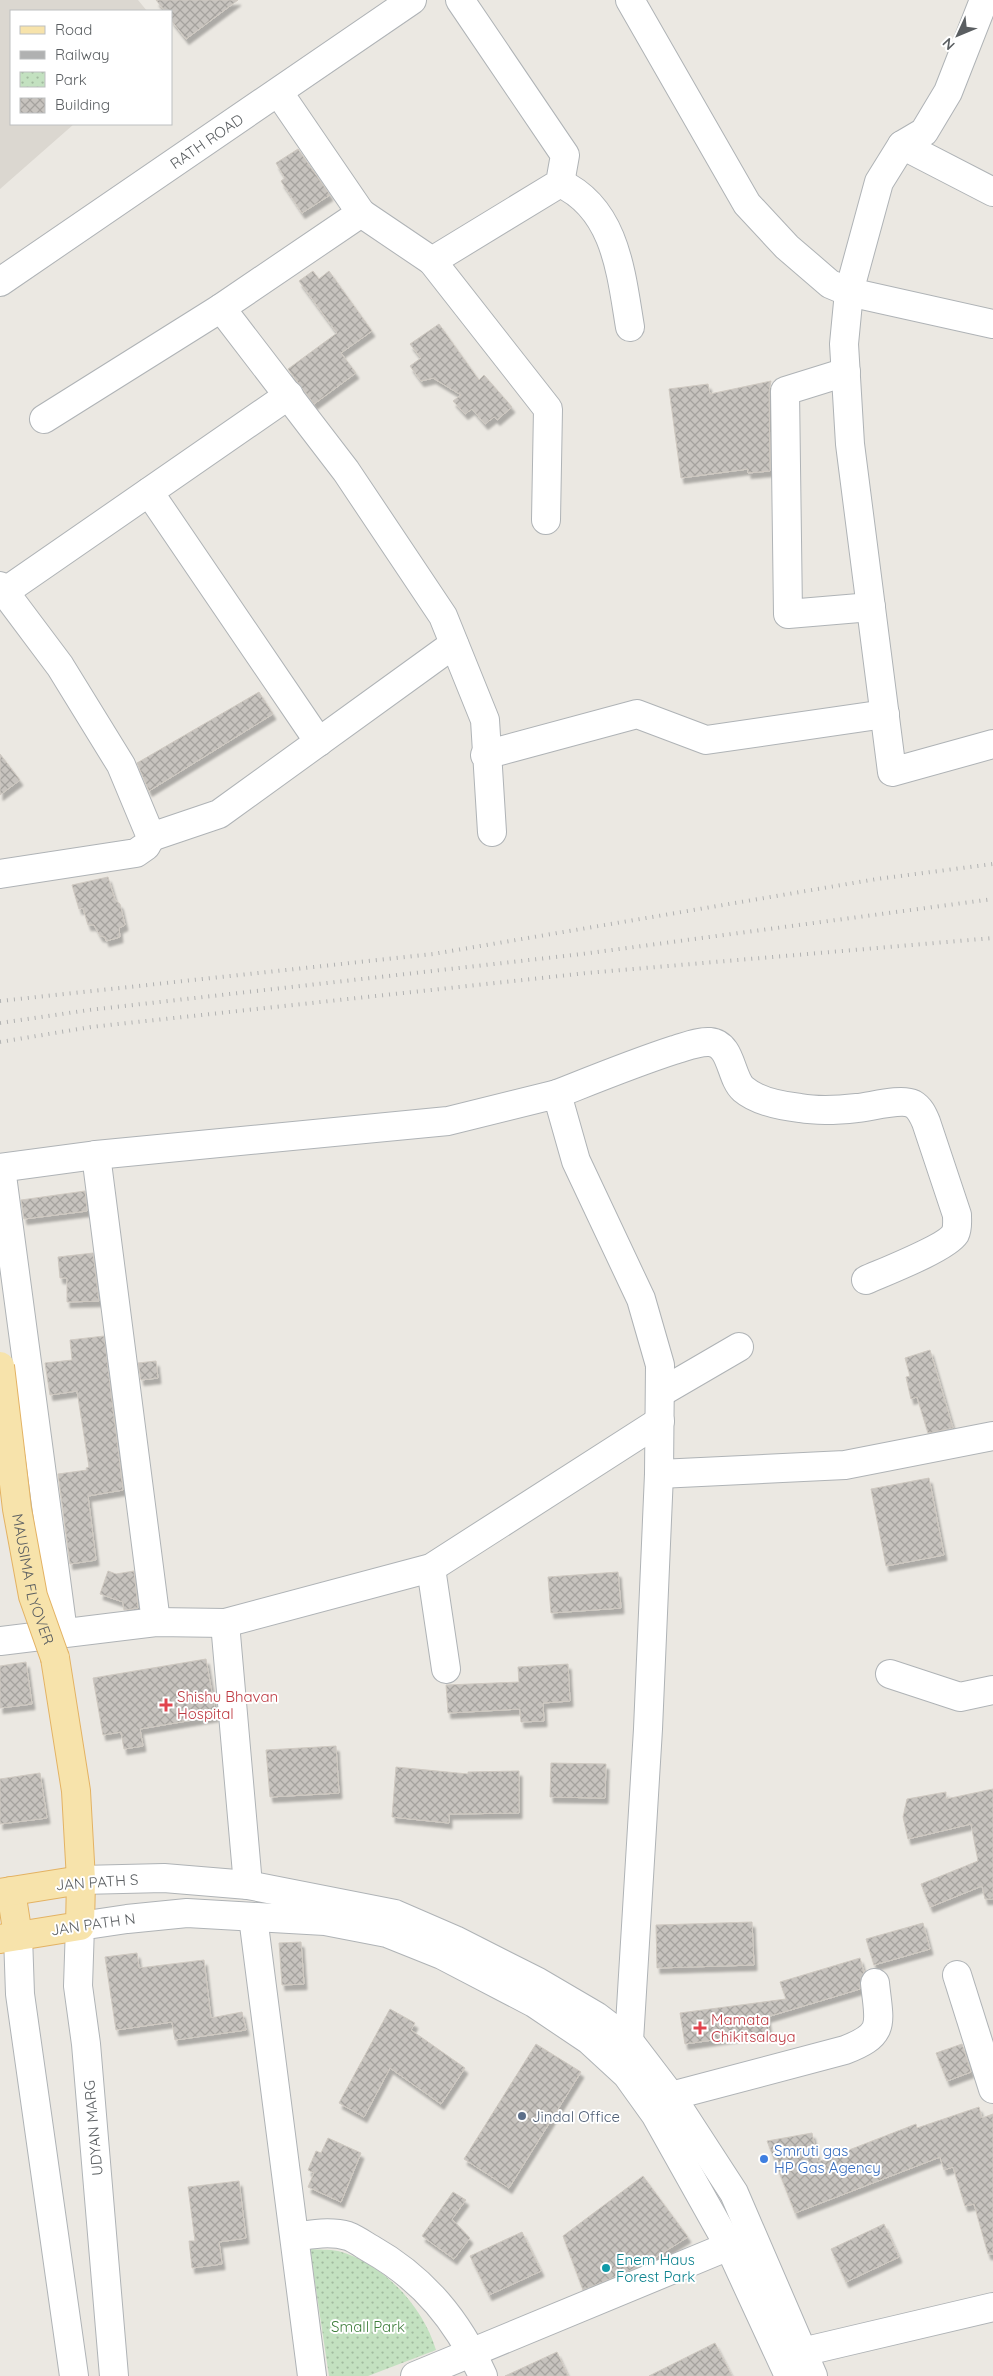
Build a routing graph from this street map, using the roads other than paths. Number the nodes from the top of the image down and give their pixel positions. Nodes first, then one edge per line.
1 (412, 0) edge
2 (460, 0) edge
3 (630, 0) edge
4 (984, 0) edge
5 (279, 93) junction
6 (902, 145) junction
7 (560, 183) junction
8 (993, 192) edge
9 (361, 213) junction
10 (432, 261) junction
11 (0, 282) edge
12 (849, 292) junction
13 (221, 308) junction
14 (993, 324) edge
15 (630, 327) dead end
16 (846, 372) junction
17 (289, 395) junction
18 (44, 419) dead end
19 (149, 492) junction
20 (546, 520) dead end
21 (2, 591) edge
22 (871, 607) junction
23 (454, 644) junction
24 (885, 714) junction
25 (319, 742) junction
26 (993, 744) edge
27 (485, 755) junction
28 (492, 832) dead end
29 (151, 838) junction
30 (0, 874) edge
31 (557, 1094) junction
32 (96, 1155) junction
33 (0, 1168) edge
34 (866, 1280) dead end
35 (739, 1346) dead end
36 (0, 1366) edge
37 (660, 1393) junction
38 (660, 1421) junction
39 (993, 1436) edge
40 (659, 1474) junction
41 (431, 1568) junction
42 (156, 1622) junction
43 (225, 1624) junction
44 (63, 1632) junction
45 (0, 1641) edge
46 (446, 1669) dead end
47 (890, 1674) dead end
48 (993, 1690) edge
49 (81, 1880) junction
50 (248, 1886) junction
51 (6, 1892) edge
52 (253, 1917) junction
53 (80, 1926) junction
54 (9, 1937) edge
55 (957, 1975) dead end
56 (875, 1984) dead end
57 (629, 2041) junction
58 (993, 2089) edge
59 (664, 2105) junction
60 (295, 2236) junction
61 (729, 2246) junction
62 (993, 2307) edge
63 (472, 2351) junction
64 (808, 2364) edge
65 (74, 2376) edge
66 (114, 2376) edge
67 (312, 2376) edge
68 (415, 2376) edge
69 (483, 2376) edge
70 (789, 2376) edge

1 - 5 street, RATH ROAD
2 - 7 street
3 - 12 street
4 - 6 street
5 - 9 street
5 - 11 street, RATH ROAD
6 - 8 street
6 - 12 street
7 - 10 street
7 - 15 street
9 - 10 street
9 - 13 street
10 - 20 street
12 - 14 street
12 - 16 street
13 - 17 street
13 - 18 street
16 - 22 street
16 - 22 street
17 - 19 street
17 - 23 street
19 - 21 street
19 - 25 street
21 - 29 street
22 - 24 street
23 - 25 street
23 - 27 street
24 - 26 street
24 - 27 street
25 - 29 street
27 - 28 street
29 - 30 street
31 - 32 street
31 - 34 street
31 - 37 street
32 - 33 street
32 - 42 street
33 - 44 street
35 - 37 street
36 - 49 main road, MAUSIMA FLYOVER, bridge
37 - 38 street
38 - 40 street
38 - 41 street
39 - 40 street
40 - 57 street
41 - 43 street
41 - 46 street
42 - 43 street
42 - 44 street
43 - 50 street
44 - 45 street
47 - 48 street
49 - 50 street, JAN PATH S
49 - 51 main road, JAN PATH S
49 - 53 main road, UDYAN MARG
50 - 57 street, JAN PATH S
51 - 54 main road
52 - 53 street, JAN PATH N
52 - 59 street, JAN PATH N
52 - 60 street
53 - 54 main road, JAN PATH N
53 - 66 street, UDYAN MARG
54 - 65 street
55 - 58 street
56 - 59 street
57 - 59 street, JAN PATH S
59 - 61 street
59 - 64 street
60 - 63 street
60 - 67 street
61 - 63 street
61 - 70 street
62 - 64 street
63 - 68 street
63 - 69 street

